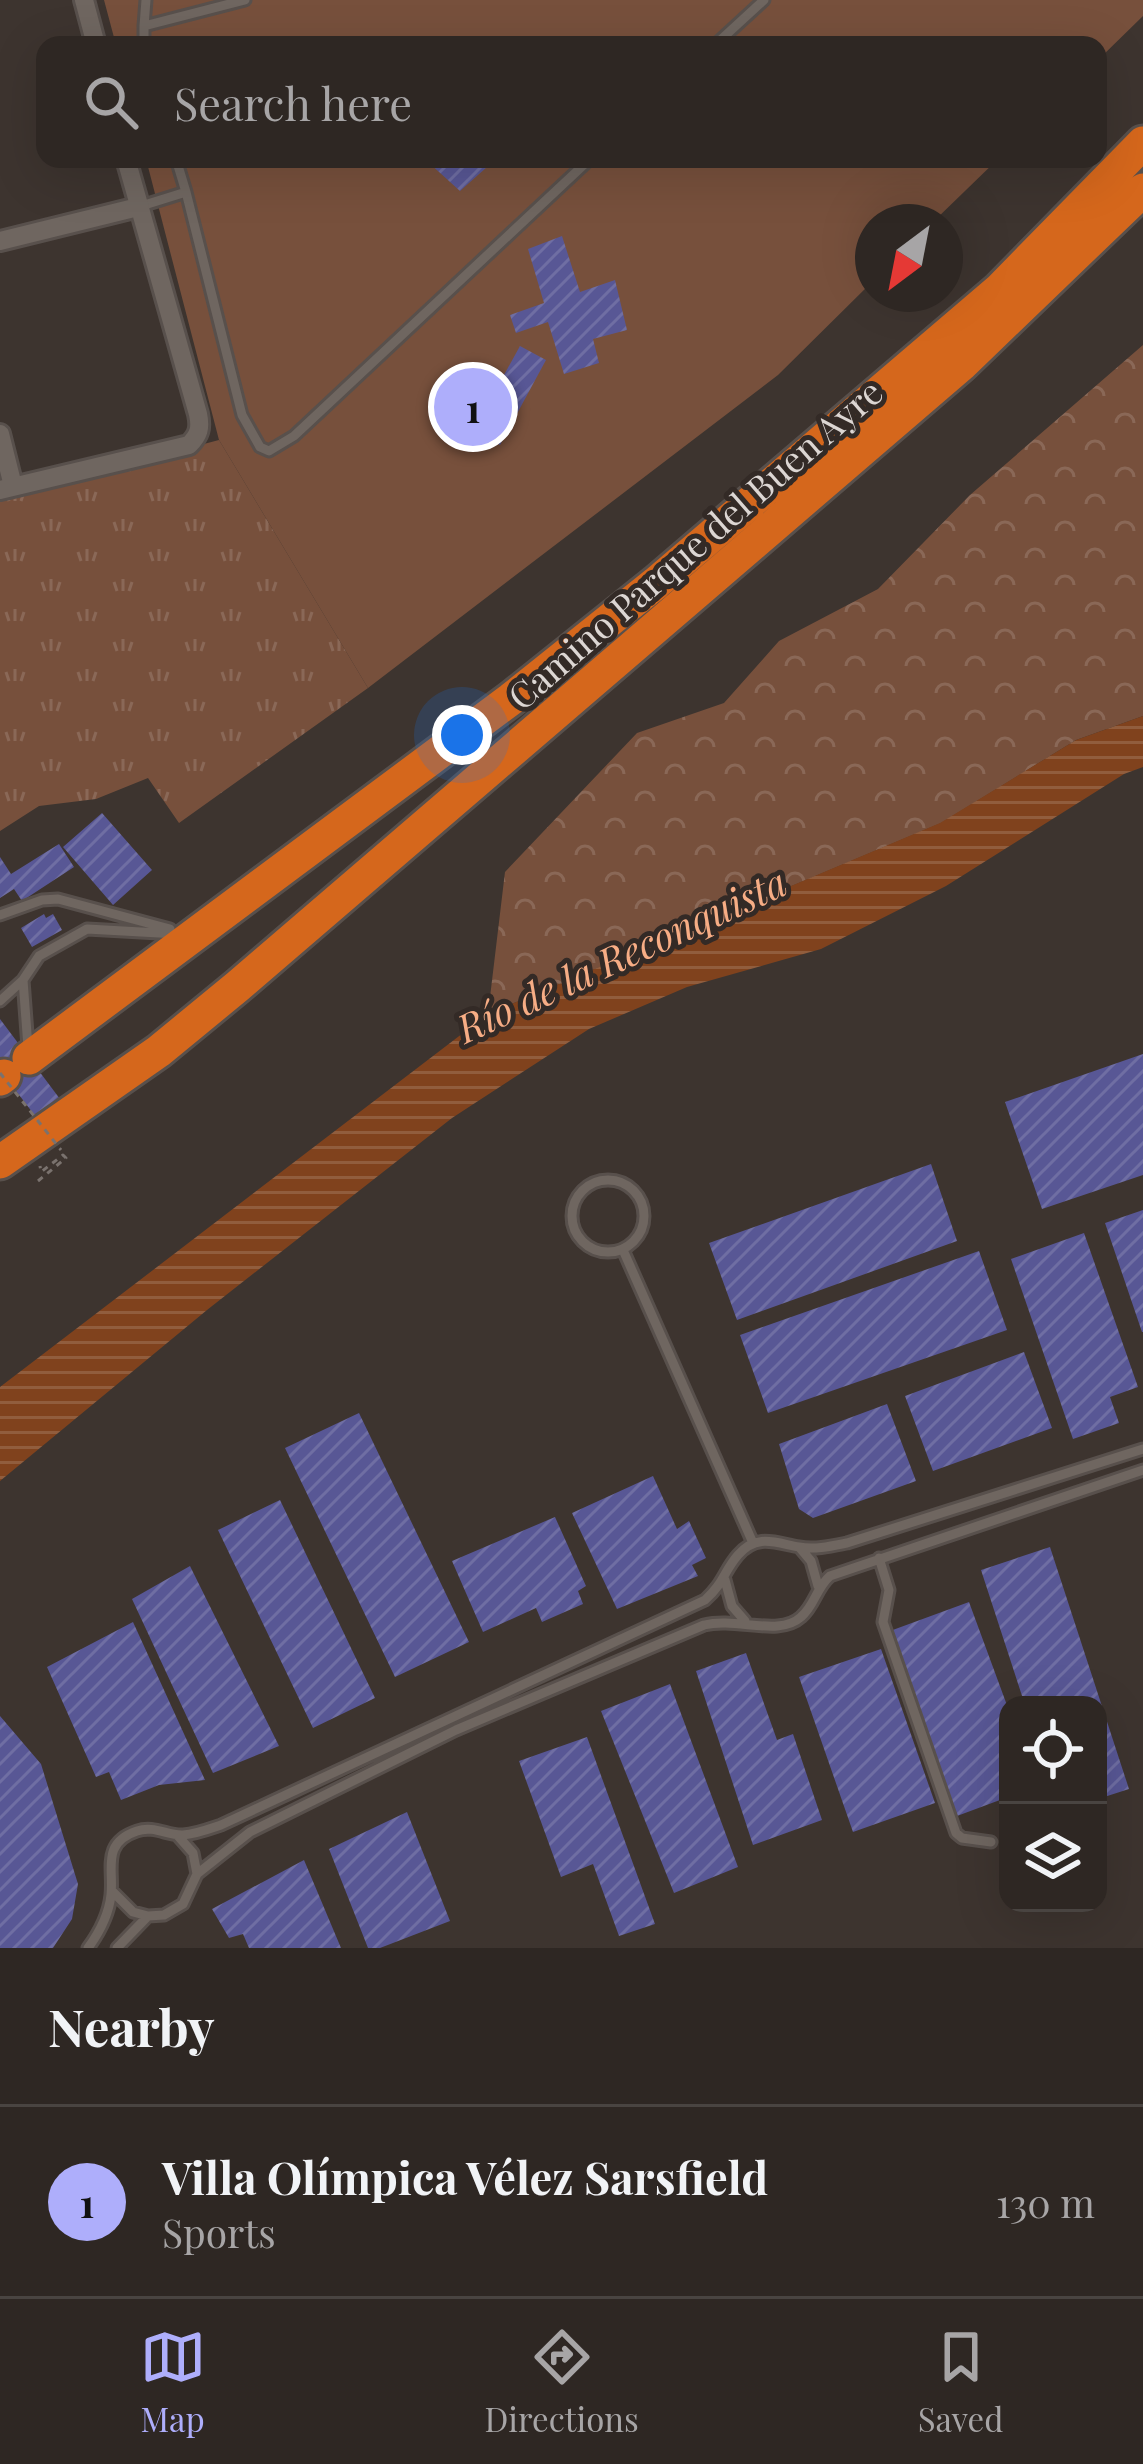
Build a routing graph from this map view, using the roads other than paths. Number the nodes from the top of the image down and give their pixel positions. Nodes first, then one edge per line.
1 (84, 0) edge
2 (146, 0) edge
3 (245, 0) edge
4 (764, 0) edge
5 (230, 2) edge
6 (144, 26) junction
7 (94, 36) edge
8 (144, 36) edge
9 (725, 36) edge
10 (1143, 143) edge
11 (127, 168) edge
12 (179, 168) edge
13 (580, 168) edge
14 (1143, 190) edge
15 (186, 192) junction
16 (138, 208) junction
17 (0, 241) edge
18 (0, 434) edge
19 (6, 488) edge
20 (0, 915) edge
21 (193, 934) junction
22 (23, 980) junction
23 (0, 1001) edge
24 (7, 1072) edge
25 (0, 1162) edge
26 (623, 1250) junction
27 (1143, 1449) edge
28 (1143, 1470) edge
29 (753, 1543) junction
30 (799, 1547) junction
31 (879, 1558) junction
32 (725, 1580) junction
33 (818, 1586) junction
34 (745, 1621) junction
35 (178, 1836) junction
36 (991, 1842) dead end
37 (197, 1874) junction
38 (112, 1892) junction
39 (148, 1916) junction
40 (88, 1948) edge
41 (117, 1948) edge

1 - 7 street
2 - 6 lane
3 - 5 lane
4 - 9 lane
5 - 6 lane
6 - 8 lane
10 - 21 highway, Camino Parque del Buen Ayre
11 - 16 street
12 - 15 lane
13 - 15 lane
14 - 25 highway, Camino Parque del Buen Ayre
15 - 16 lane
16 - 17 street
16 - 19 street
18 - 19 street
20 - 21 lane
21 - 22 lane
21 - 24 highway, Camino Parque del Buen Ayre
22 - 23 lane
22 - 24 lane
26 - 26 lane
26 - 29 lane
27 - 30 lane
28 - 31 lane
29 - 30 lane
29 - 32 lane
30 - 33 lane
31 - 33 lane
31 - 36 lane
32 - 34 lane
32 - 35 lane
33 - 34 lane
34 - 37 lane
35 - 37 lane
35 - 38 lane
37 - 39 lane
38 - 39 lane
38 - 40 lane
39 - 41 lane

